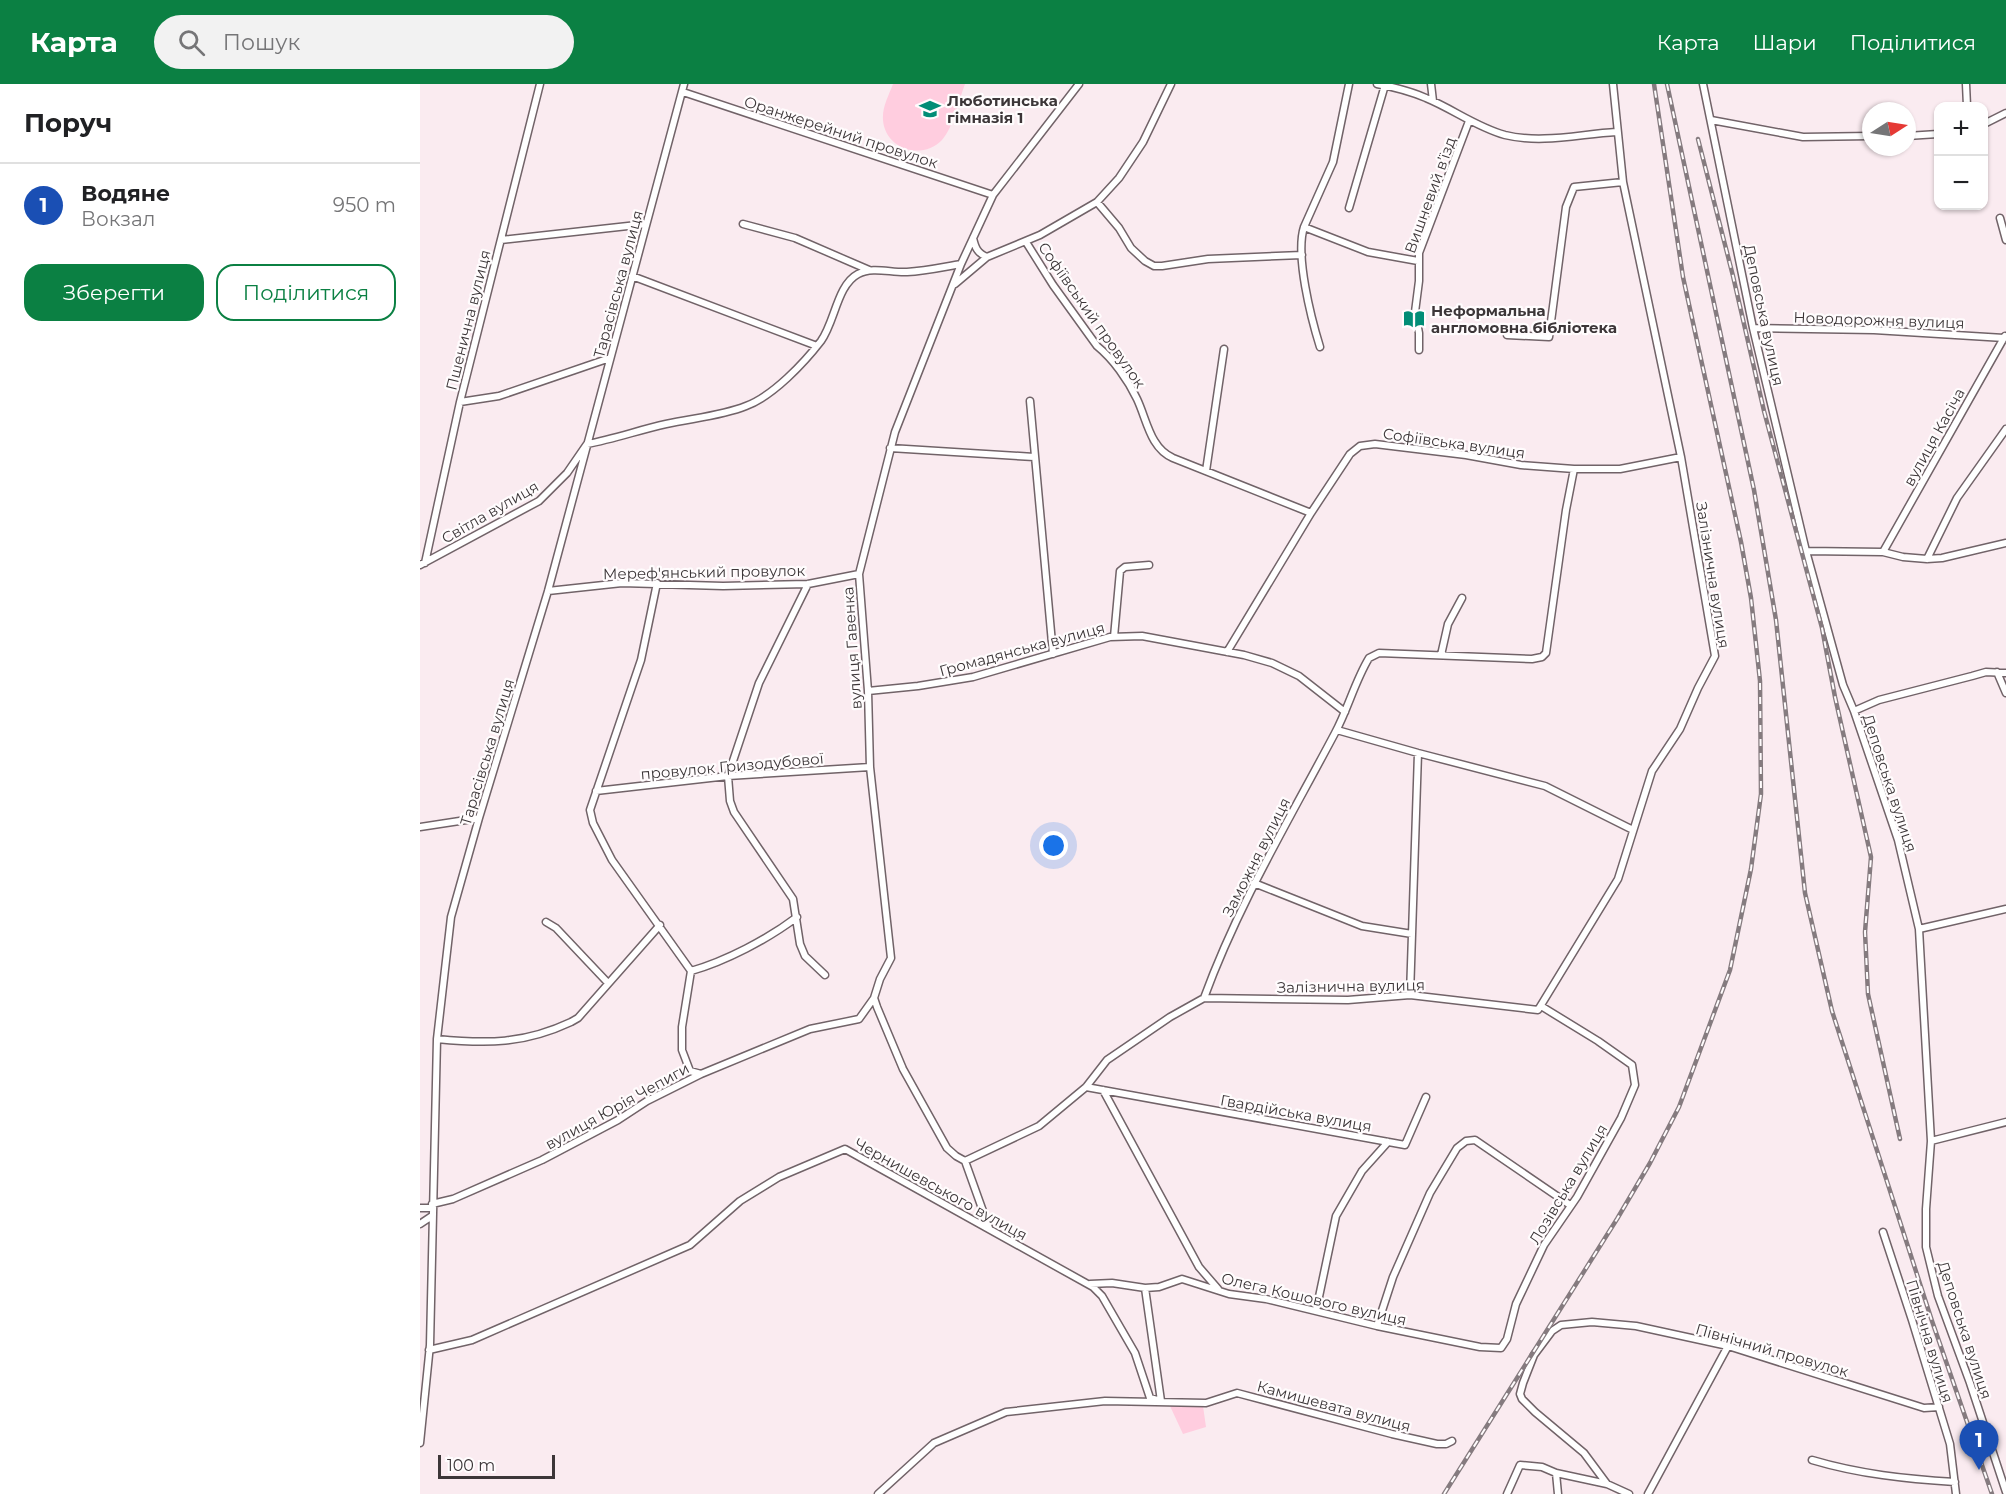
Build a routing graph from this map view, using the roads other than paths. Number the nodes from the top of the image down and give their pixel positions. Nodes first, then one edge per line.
1 (540, 84) edge
2 (684, 84) edge
3 (1079, 84) edge
4 (1170, 84) edge
5 (1349, 84) edge
6 (1377, 84) edge
7 (1431, 84) edge
8 (1613, 84) edge
9 (1703, 84) edge
10 (1966, 84) edge
11 (1385, 86) junction
12 (683, 92) junction
13 (1433, 101) junction
14 (1967, 102) edge
15 (2006, 113) edge
16 (1711, 120) junction
17 (1469, 121) junction
18 (1988, 122) edge
19 (1616, 132) junction
20 (1934, 134) edge
21 (1916, 135) edge
22 (1862, 136) edge
23 (1623, 182) junction
24 (993, 195) junction
25 (1097, 202) junction
26 (1349, 208) dead end
27 (2000, 218) dead end
28 (646, 224) junction
29 (743, 225) dead end
30 (1304, 227) junction
31 (973, 238) junction
32 (501, 240) junction
33 (2006, 240) edge
34 (1026, 242) junction
35 (1302, 255) junction
36 (987, 257) junction
37 (1418, 261) junction
38 (962, 264) junction
39 (870, 270) junction
40 (632, 276) junction
41 (952, 286) junction
42 (1753, 328) junction
43 (1507, 335) dead end
44 (2005, 336) edge
45 (816, 346) junction
46 (1320, 347) dead end
47 (1224, 349) dead end
48 (1419, 350) dead end
49 (610, 358) junction
50 (1030, 401) dead end
51 (460, 402) junction
52 (2006, 429) edge
53 (587, 444) junction
54 (891, 448) junction
55 (1034, 457) junction
56 (1681, 457) junction
57 (1574, 469) junction
58 (1206, 471) junction
59 (1311, 513) junction
60 (2006, 543) edge
61 (1806, 551) junction
62 (1883, 552) junction
63 (1927, 559) junction
64 (422, 564) edge
65 (1149, 565) dead end
66 (859, 573) junction
67 (657, 583) junction
68 (808, 584) junction
69 (548, 591) junction
70 (1462, 598) dead end
71 (1114, 637) junction
72 (1227, 652) junction
73 (1053, 654) junction
74 (1441, 655) junction
75 (1996, 672) junction
76 (2006, 672) edge
77 (868, 691) junction
78 (2006, 693) edge
79 (1854, 711) junction
80 (1345, 712) junction
81 (1337, 730) junction
82 (1418, 753) junction
83 (870, 767) junction
84 (728, 776) junction
85 (596, 791) junction
86 (479, 818) junction
87 (420, 827) edge
88 (1633, 830) junction
89 (1254, 883) junction
90 (2006, 909) edge
91 (796, 917) junction
92 (546, 922) dead end
93 (660, 925) junction
94 (1918, 929) junction
95 (1412, 934) junction
96 (691, 970) junction
97 (825, 975) dead end
98 (608, 983) junction
99 (1410, 995) junction
100 (874, 998) junction
101 (1204, 998) junction
102 (1541, 1006) junction
103 (437, 1039) junction
104 (701, 1074) junction
105 (1086, 1087) junction
106 (1103, 1090) junction
107 (1426, 1097) dead end
108 (2006, 1122) edge
109 (1931, 1141) junction
110 (1388, 1142) junction
111 (965, 1161) junction
112 (1570, 1205) junction
113 (432, 1206) junction
114 (420, 1208) edge
115 (432, 1216) junction
116 (420, 1224) edge
117 (989, 1228) junction
118 (1883, 1232) dead end
119 (1088, 1284) junction
120 (1145, 1288) junction
121 (1220, 1290) junction
122 (1316, 1311) junction
123 (1377, 1326) junction
124 (1728, 1346) junction
125 (1501, 1348) joint
126 (429, 1350) junction
127 (1161, 1401) junction
128 (1939, 1407) junction
129 (1452, 1441) dead end
130 (420, 1443) edge
131 (1812, 1460) dead end
132 (1556, 1473) junction
133 (1955, 1482) junction
134 (1607, 1484) junction
135 (2006, 1492) edge
136 (878, 1494) edge
137 (1507, 1494) edge
138 (1558, 1494) edge
139 (1629, 1494) edge
140 (1648, 1494) edge
141 (1956, 1494) edge

1 - 32 street, Пшенична вулиця
2 - 12 street, Тарасівська вулиця
3 - 24 street, вулиця Гавенка
4 - 25 street
5 - 30 street
6 - 11 street
7 - 13 street
8 - 19 street, Залізнична вулиця
9 - 16 street, Деповська вулиця
10 - 14 street
11 - 13 street
11 - 26 street
12 - 24 street, Оранжерейний провулок
12 - 28 street, Тарасівська вулиця
13 - 17 street
15 - 18 street
16 - 22 street
16 - 42 street, Деповська вулиця
17 - 19 street
17 - 37 street, Вишневий в’їзд
19 - 23 street, Залізнична вулиця
20 - 21 street
23 - 43 street
23 - 56 street, Залізнична вулиця
24 - 31 street, вулиця Гавенка
25 - 34 street
25 - 35 street
27 - 33 street
28 - 32 street
28 - 40 street, Тарасівська вулиця
29 - 39 street
30 - 35 street
30 - 37 street
31 - 36 street
31 - 38 street, вулиця Гавенка
32 - 51 street, Пшенична вулиця
34 - 36 street
34 - 58 street, Софіївський провулок
35 - 46 street
36 - 41 street
37 - 48 street, Вишневий в’їзд
38 - 39 street
38 - 41 street, вулиця Гавенка
39 - 45 street
40 - 45 street
40 - 49 street, Тарасівська вулиця
41 - 54 street, вулиця Гавенка
42 - 44 street, Новодорожня вулиця
42 - 61 street, Деповська вулиця
44 - 62 street, вулиця Касіча
45 - 53 street
47 - 58 street
49 - 51 street
49 - 53 street, Тарасівська вулиця
50 - 55 street
51 - 64 street, Пшенична вулиця
52 - 63 street
53 - 64 street, Світла вулиця
53 - 69 street, Тарасівська вулиця
54 - 55 street
54 - 66 street, вулиця Гавенка
55 - 73 street
56 - 57 street, Софіївська вулиця
56 - 88 street, Залізнична вулиця
57 - 59 street, Софіївська вулиця
57 - 74 street
58 - 59 street, Софіївський провулок
59 - 72 street, Софіївська вулиця
60 - 63 street
61 - 62 street
61 - 79 street, Деповська вулиця
62 - 63 street
65 - 71 street
66 - 68 street, Мереф'янський провулок
66 - 77 street, вулиця Гавенка
67 - 68 street, Мереф'янський провулок
67 - 69 street, Мереф'янський провулок
67 - 85 street
68 - 84 street
69 - 86 street, Тарасівська вулиця
70 - 74 street
71 - 72 street, Громадянська вулиця
71 - 73 street, Громадянська вулиця
72 - 80 street, Громадянська вулиця
73 - 77 street, Громадянська вулиця
74 - 80 street, Заможня вулиця
75 - 76 street
75 - 78 street
75 - 79 street
77 - 83 street, вулиця Гавенка
79 - 94 street, Деповська вулиця
80 - 81 street, Заможня вулиця
81 - 82 street
81 - 89 street, Заможня вулиця
82 - 88 street
82 - 95 street
83 - 84 street, провулок Гризодубової
83 - 100 street, вулиця Гавенка
84 - 85 street, провулок Гризодубової
84 - 91 street
85 - 93 street
86 - 87 street
86 - 103 street, Тарасівська вулиця
88 - 102 street, Залізнична вулиця
89 - 95 street
89 - 101 street, Заможня вулиця
90 - 94 street
91 - 96 street
91 - 97 street
92 - 98 street
93 - 96 street
93 - 98 street
94 - 109 street, Деповська вулиця
95 - 99 street
96 - 104 street
98 - 103 street
99 - 101 street, Залізнична вулиця
99 - 102 street, Залізнична вулиця
100 - 104 street, вулиця Юрія Чепиги
100 - 111 street
101 - 105 street
102 - 112 street, Лозівська вулиця
103 - 113 street, Тарасівська вулиця
104 - 113 street, вулиця Юрія Чепиги
105 - 106 street, Гвардійська вулиця
105 - 111 street
106 - 110 street, Гвардійська вулиця
106 - 121 street
107 - 110 street
108 - 109 street
109 - 135 street, Деповська вулиця
110 - 122 street, Гвардійська вулиця
111 - 117 street
112 - 123 street
112 - 125 street, Лозівська вулиця
113 - 114 street, вулиця Юрія Чепиги
113 - 115 street, Тарасівська вулиця
115 - 116 street
115 - 126 street, Тарасівська вулиця
117 - 119 street, Чернишевського вулиця
117 - 126 street, Чернишевського вулиця
118 - 128 street, Північна вулиця
119 - 120 street, Олега Кошового вулиця
119 - 127 street, Чернишевського вулиця
120 - 121 street, Олега Кошового вулиця
120 - 127 street
121 - 122 street, Олега Кошового вулиця
122 - 123 street, Олега Кошового вулиця
123 - 125 street, Олега Кошового вулиця
124 - 128 street, Північний провулок
124 - 134 street, Північний провулок
124 - 140 street
126 - 130 street, Тарасівська вулиця
127 - 129 street, Камишевата вулиця
127 - 136 street, Камишевата вулиця
128 - 133 street, Північна вулиця
131 - 133 street
132 - 134 street
132 - 137 street
132 - 138 street
133 - 141 street, Північна вулиця
134 - 139 street

